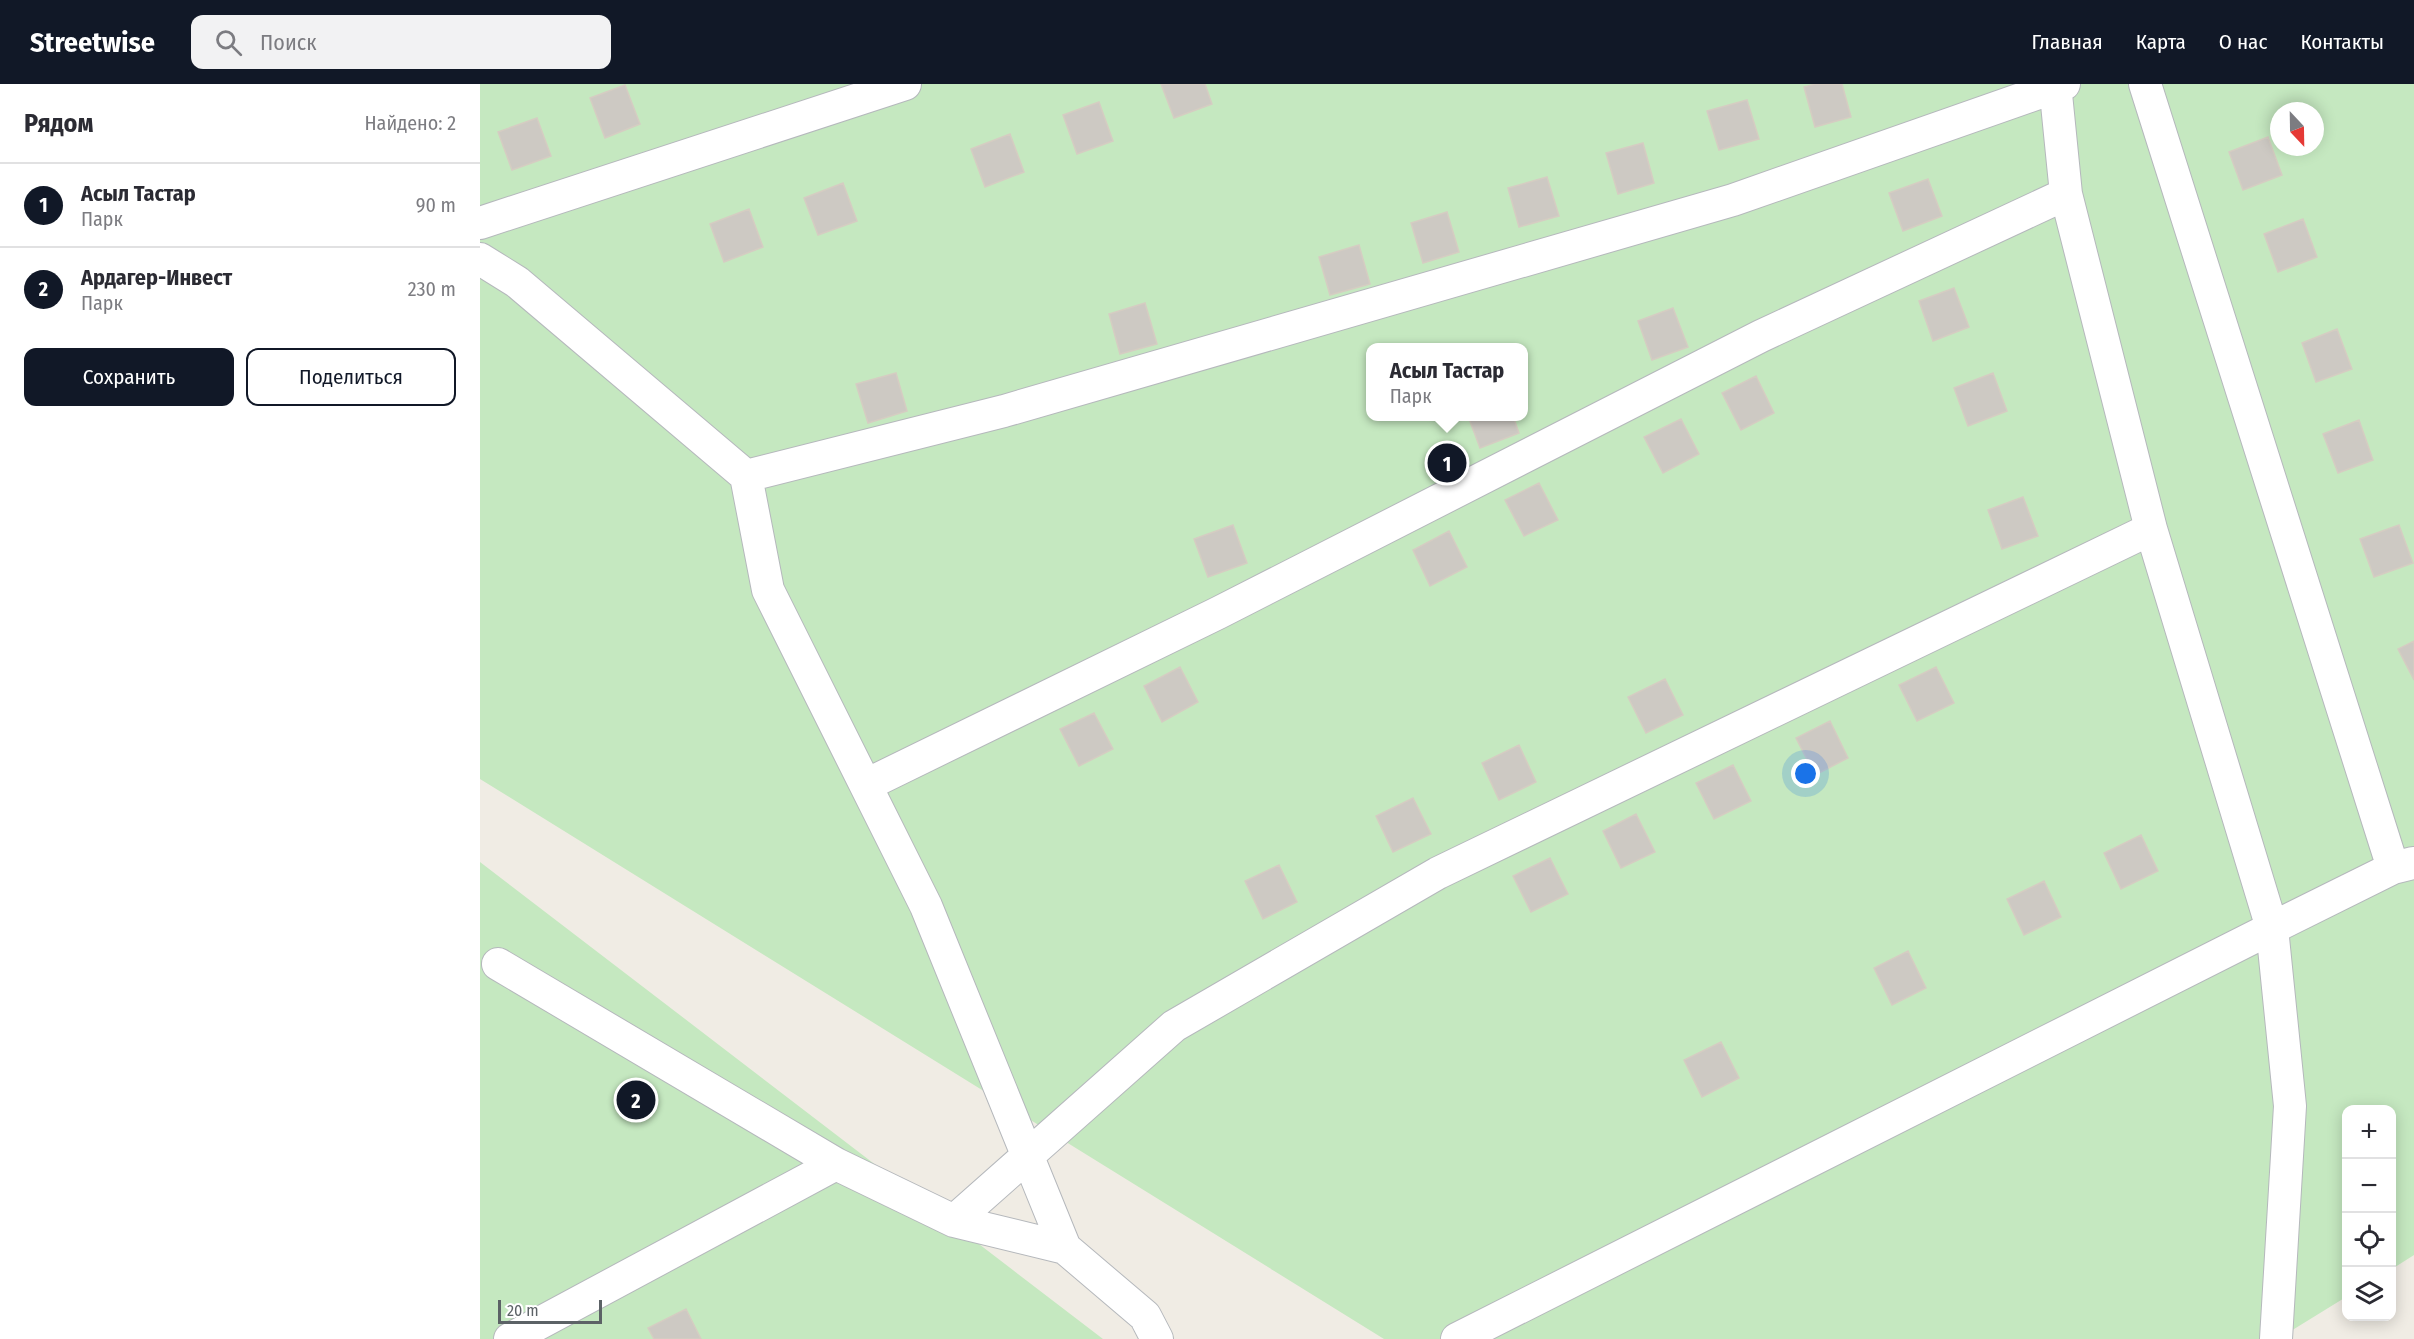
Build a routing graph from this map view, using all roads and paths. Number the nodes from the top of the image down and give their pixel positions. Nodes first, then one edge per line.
1 (905, 84) edge
2 (2145, 84) edge
3 (2058, 85) edge
4 (2066, 194) junction
5 (480, 223) edge
6 (480, 259) edge
7 (746, 476) junction
8 (2151, 529) junction
9 (866, 786) junction
10 (2403, 865) edge
11 (2272, 928) junction
12 (486, 966) edge
13 (1027, 1156) junction
14 (836, 1164) junction
15 (954, 1221) junction
16 (1065, 1248) junction
17 (510, 1339) edge
18 (1157, 1339) edge
19 (1457, 1339) edge
20 (2276, 1339) edge

1 - 5 street
2 - 10 street
3 - 4 street
3 - 7 street
4 - 8 street
4 - 9 street
6 - 7 street
7 - 9 street
8 - 11 street
8 - 13 street
9 - 13 street
10 - 11 street
11 - 19 street
11 - 20 street
12 - 14 street
13 - 15 street
13 - 16 street
14 - 15 street
14 - 17 street
15 - 16 street
16 - 18 street

